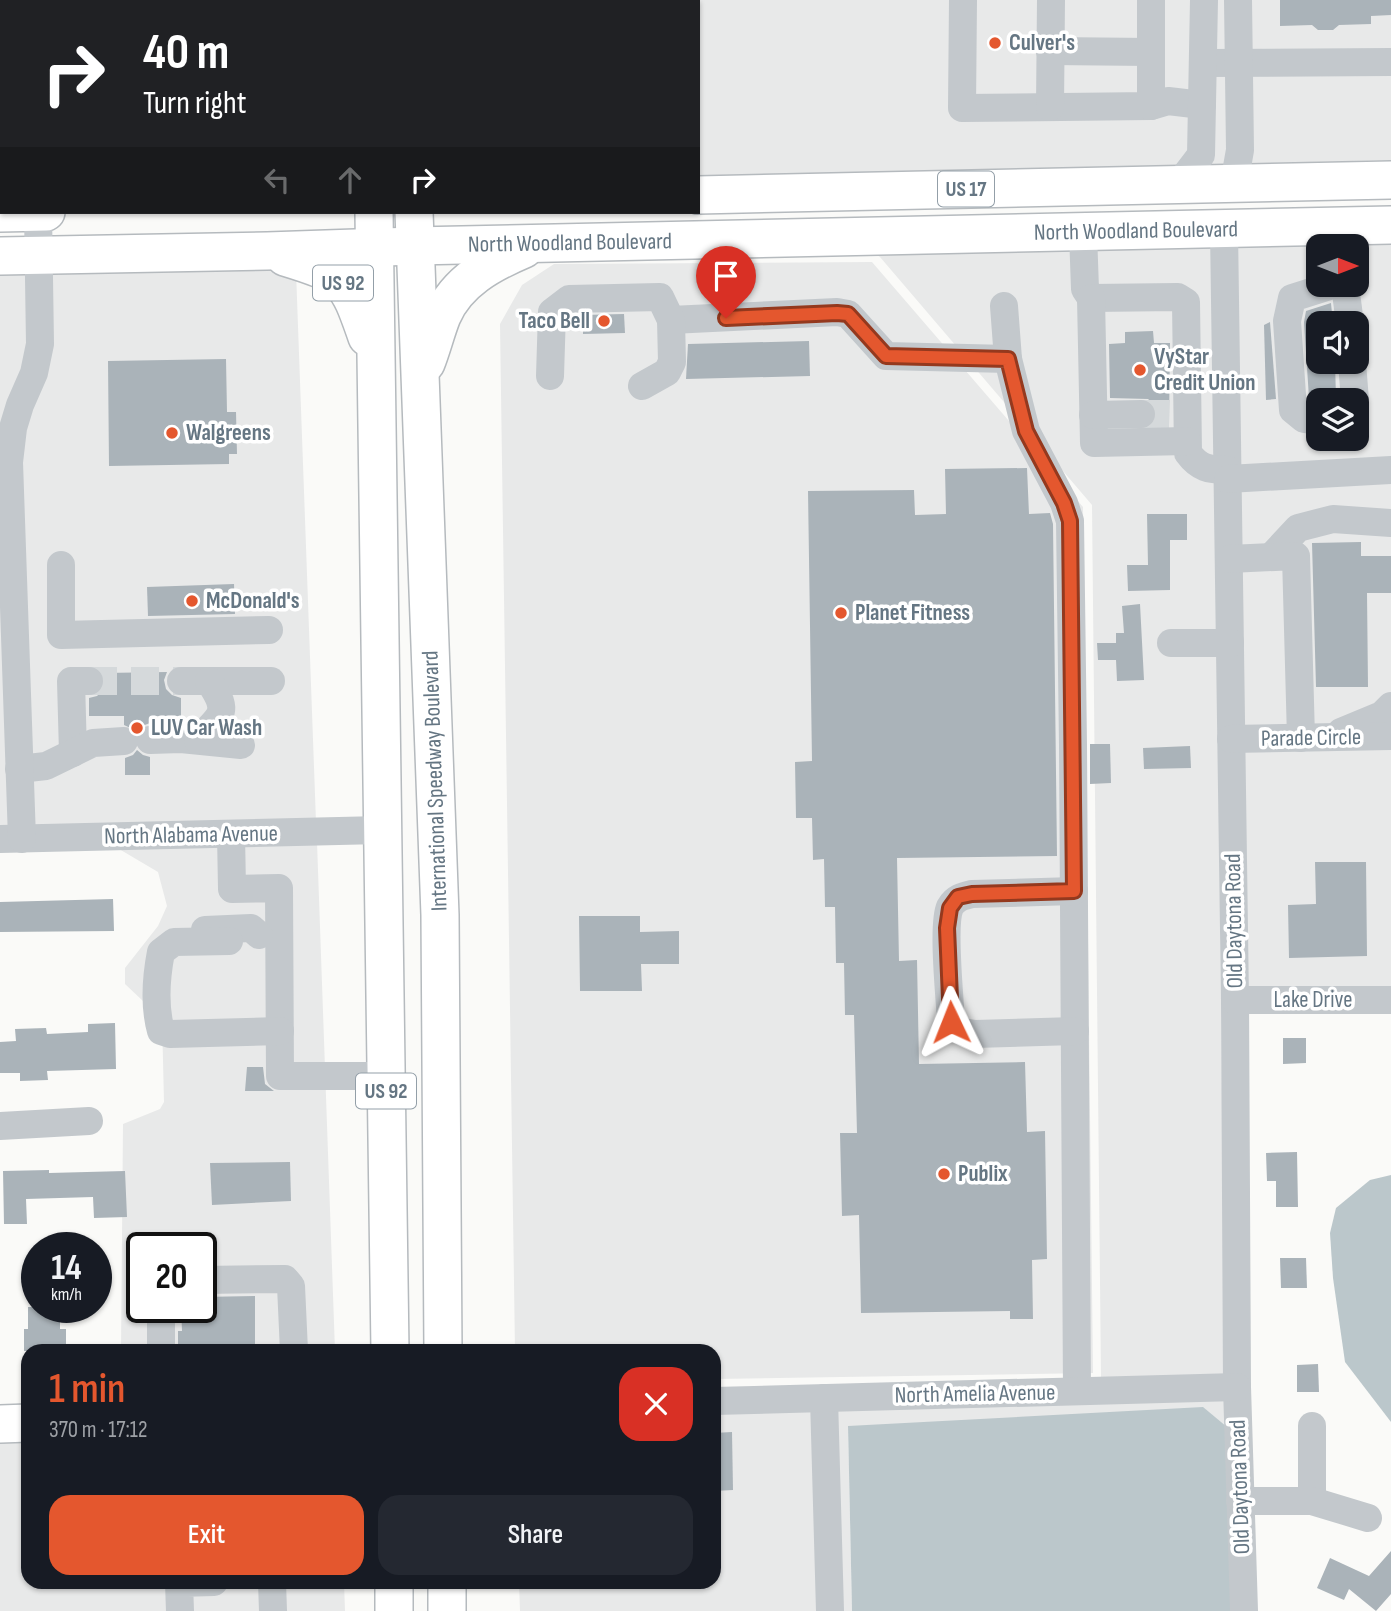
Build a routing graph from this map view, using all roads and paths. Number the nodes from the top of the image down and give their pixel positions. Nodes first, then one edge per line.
1 (963, 0) edge
2 (1051, 0) edge
3 (1151, 0) edge
4 (1204, 0) edge
5 (1238, 0) edge
6 (1050, 51) junction
7 (1151, 52) junction
8 (1391, 62) edge
9 (1203, 63) junction
10 (1238, 63) junction
11 (1202, 105) junction
12 (1151, 106) junction
13 (1050, 107) junction
14 (1391, 180) edge
15 (1234, 184) junction
16 (1178, 185) junction
17 (1009, 188) junction
18 (1391, 188) edge
19 (700, 195) edge
20 (38, 214) edge
21 (1391, 225) edge
22 (374, 229) edge
23 (414, 229) edge
24 (1224, 230) junction
25 (1170, 231) junction
26 (1083, 233) junction
27 (1306, 234) edge
28 (1355, 234) edge
29 (920, 236) junction
30 (537, 243) junction
31 (267, 251) junction
32 (38, 255) junction
33 (0, 256) edge
34 (1306, 294) edge
35 (1091, 298) junction
36 (1004, 306) dead end
37 (671, 320) junction
38 (1008, 359) junction
39 (374, 360) junction
40 (550, 376) dead end
41 (419, 384) junction
42 (642, 386) dead end
43 (1093, 415) junction
44 (1306, 419) edge
45 (1171, 421) junction
46 (1391, 470) edge
47 (1228, 474) junction
48 (1391, 523) edge
49 (1271, 557) junction
50 (1229, 559) junction
51 (61, 565) dead end
52 (269, 630) dead end
53 (1171, 643) dead end
54 (1230, 643) junction
55 (89, 681) tunnel mouth
56 (181, 681) tunnel mouth
57 (209, 681) junction
58 (271, 681) dead end
59 (1391, 706) edge
60 (1391, 736) edge
61 (1315, 738) junction
62 (1231, 739) junction
63 (198, 740) junction
64 (241, 745) dead end
65 (73, 752) junction
66 (19, 769) junction
67 (381, 830) junction
68 (231, 834) junction
69 (11, 839) edge
70 (1074, 891) junction
71 (440, 915) junction
72 (253, 938) junction
73 (1235, 1000) junction
74 (1391, 1000) edge
75 (280, 1031) junction
76 (1075, 1031) junction
77 (385, 1076) junction
78 (89, 1121) dead end
79 (0, 1126) edge
80 (217, 1280) edge
81 (161, 1323) edge
82 (161, 1344) edge
83 (293, 1344) edge
84 (390, 1344) edge
85 (443, 1344) edge
86 (1237, 1387) junction
87 (1077, 1391) junction
88 (824, 1398) junction
89 (721, 1401) edge
90 (21, 1423) edge
91 (0, 1424) edge
92 (1312, 1426) dead end
93 (1240, 1501) junction
94 (1312, 1501) junction
95 (1368, 1518) dead end
96 (179, 1589) edge
97 (272, 1589) edge
98 (394, 1589) edge
99 (447, 1589) edge
100 (180, 1611) edge
101 (273, 1611) edge
102 (394, 1611) edge
103 (447, 1611) edge
104 (830, 1611) edge
105 (1244, 1611) edge

1 - 13 street
2 - 6 street
3 - 7 street
4 - 9 street
5 - 10 street
6 - 7 street
6 - 13 street
7 - 12 street
8 - 10 street
9 - 10 street
9 - 11 street
10 - 15 street
11 - 12 street
11 - 16 street
12 - 13 street
14 - 15 main road, North Woodland Boulevard / US 17
15 - 16 main road, North Woodland Boulevard / US 17
15 - 25 main road
16 - 17 main road, North Woodland Boulevard / US 17
17 - 19 main road, North Woodland Boulevard / US 17
17 - 29 main road
18 - 24 main road
20 - 32 street
21 - 28 main road, North Woodland Boulevard / US 17
22 - 23 main road, North Woodland Boulevard / US 17
22 - 31 main road, North Woodland Boulevard / US 17
22 - 39 main road
23 - 30 main road, North Woodland Boulevard / US 17
23 - 41 main road, International Speedway Boulevard / US 92
24 - 25 main road, North Woodland Boulevard / US 17
24 - 27 main road, North Woodland Boulevard / US 17
24 - 47 street, Old Daytona Road
25 - 26 main road, North Woodland Boulevard / US 17
26 - 29 main road, North Woodland Boulevard / US 17
26 - 35 street
29 - 30 main road, North Woodland Boulevard / US 17
30 - 41 main road
31 - 32 main road, North Woodland Boulevard / US 17
31 - 39 main road, US 92
32 - 33 main road, North Woodland Boulevard / US 17
32 - 66 street
34 - 44 street
35 - 43 street
35 - 45 street
36 - 38 street
37 - 38 street
37 - 40 street
37 - 42 street
38 - 70 street
39 - 67 main road, US 92
41 - 71 main road, International Speedway Boulevard / US 92
43 - 45 street
43 - 45 street
45 - 47 street
46 - 47 street
47 - 50 street, Old Daytona Road
48 - 49 street
49 - 50 street
49 - 61 street
50 - 54 street, Old Daytona Road
51 - 52 street
53 - 54 street
54 - 62 street, Old Daytona Road
55 - 65 street
56 - 57 street
57 - 58 street
57 - 63 street
59 - 61 street
60 - 61 street, Parade Circle
61 - 62 street, Parade Circle
62 - 73 street, Old Daytona Road
63 - 64 street
63 - 65 street
65 - 66 street
66 - 69 street
67 - 68 street, North Alabama Avenue
67 - 71 main road
67 - 77 main road, US 92
68 - 69 street, North Alabama Avenue
68 - 72 street
70 - 76 street
70 - 76 street
71 - 85 main road, International Speedway Boulevard / US 92
72 - 75 street
72 - 75 street
73 - 74 street, Lake Drive
73 - 86 street, Old Daytona Road
75 - 77 street
76 - 87 street
77 - 84 main road, US 92
78 - 79 street
80 - 83 street
81 - 82 street
86 - 87 street, North Amelia Avenue
86 - 93 street, Old Daytona Road
87 - 88 street, North Amelia Avenue
88 - 89 street, North Amelia Avenue
88 - 104 street
90 - 91 main road
92 - 94 street
93 - 94 street
93 - 105 street, Old Daytona Road
94 - 95 street
96 - 100 street
97 - 101 street
98 - 102 main road
99 - 103 main road

